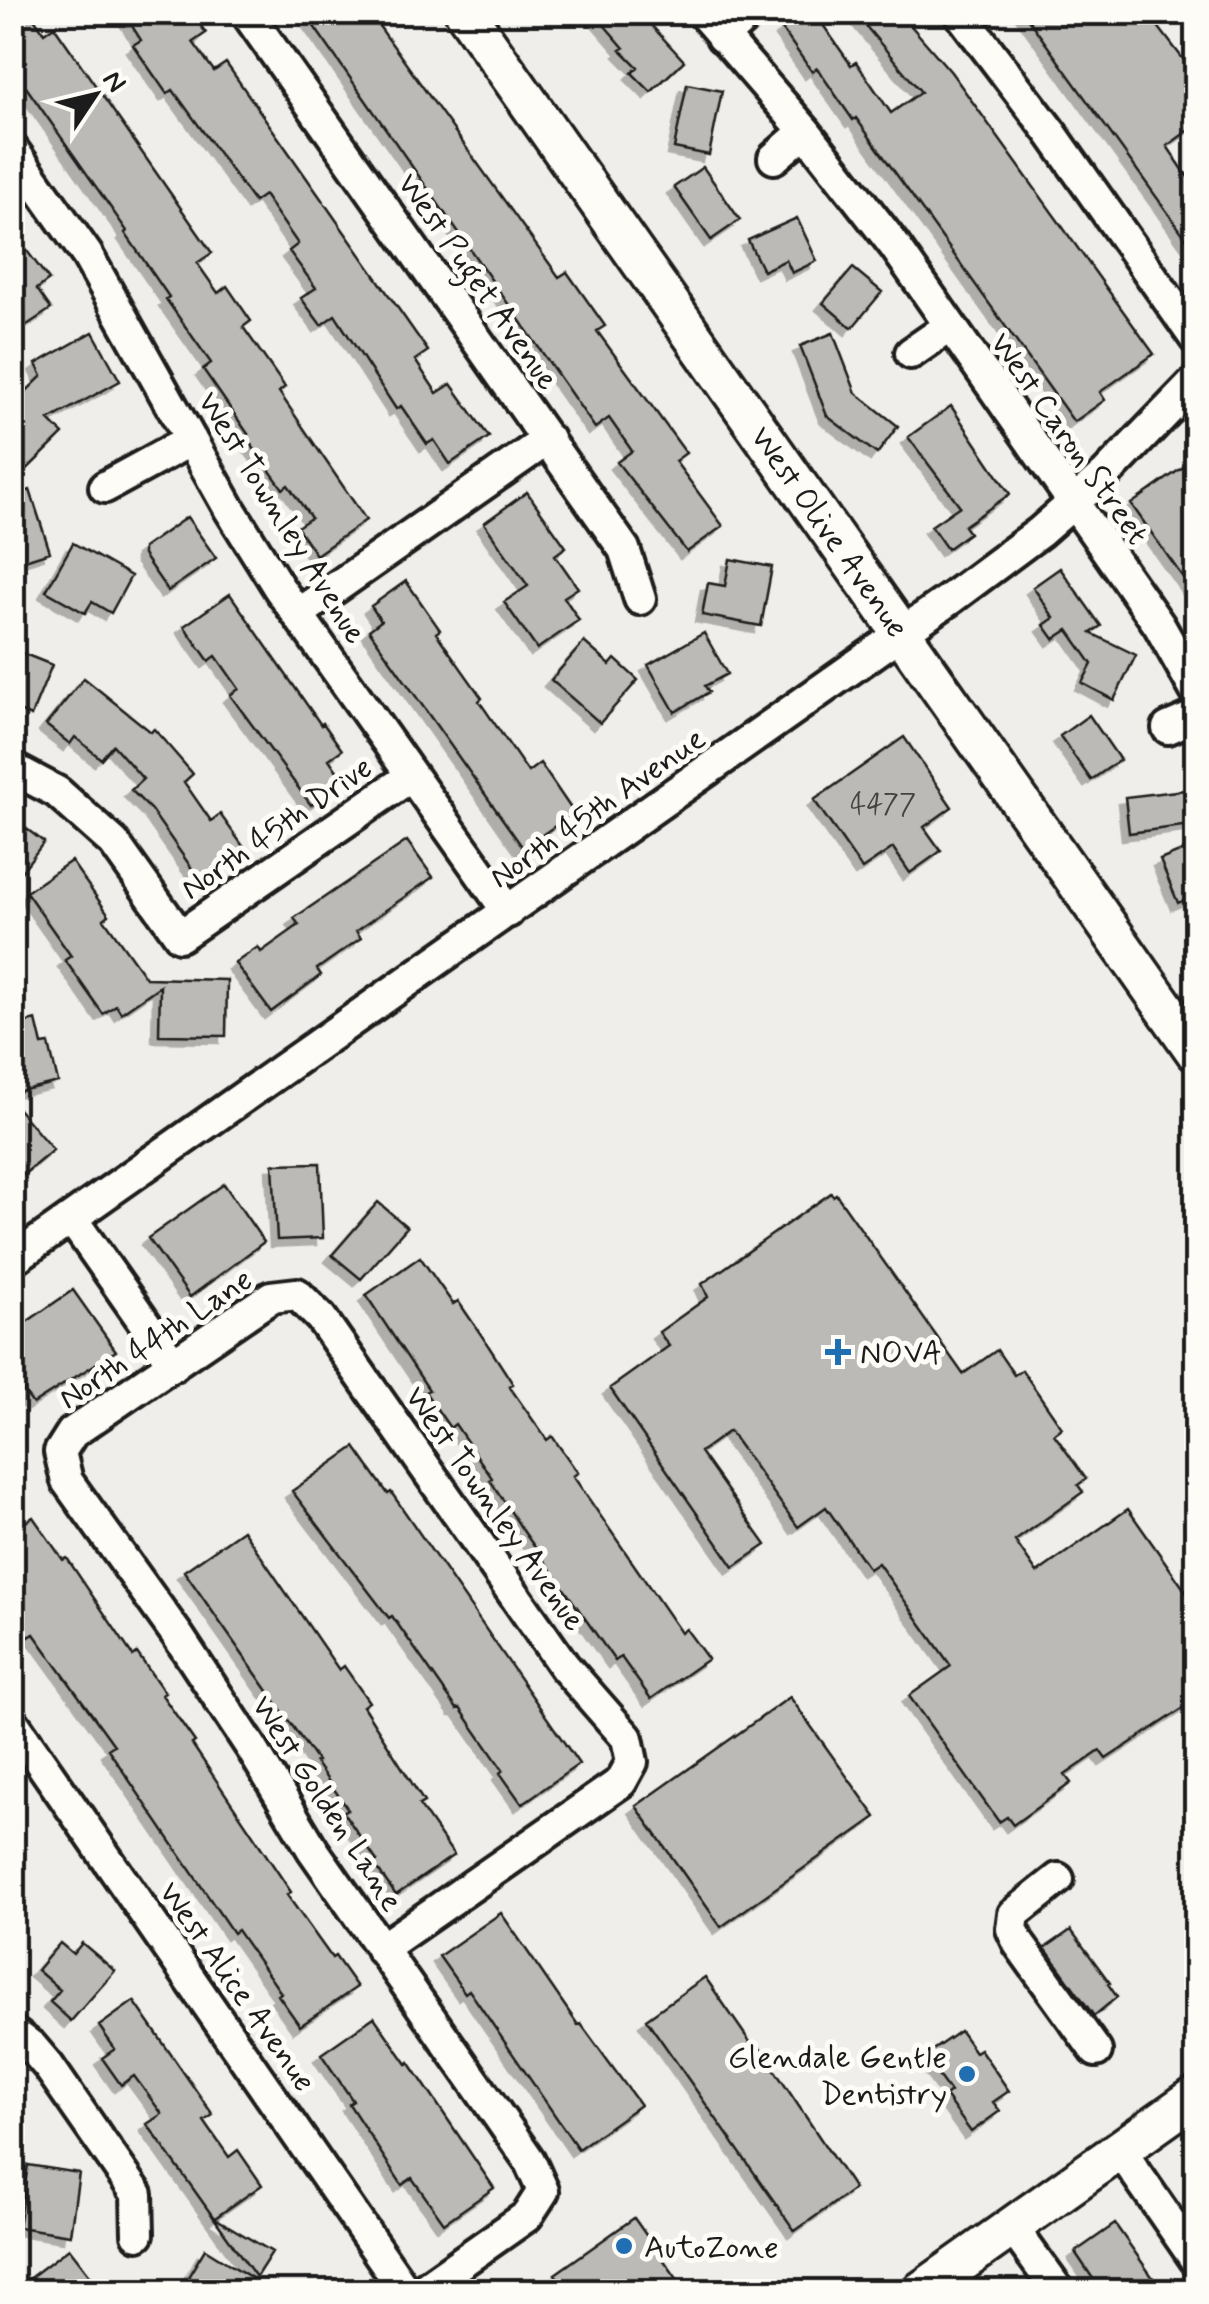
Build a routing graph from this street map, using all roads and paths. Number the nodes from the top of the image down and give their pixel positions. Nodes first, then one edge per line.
1 (246, 12) edge
2 (465, 12) edge
3 (702, 12) edge
4 (751, 12) edge
5 (959, 12) edge
6 (722, 37) junction
7 (804, 131) junction
8 (12, 150) edge
9 (774, 158) dead end
10 (950, 326) junction
11 (1196, 339) edge
12 (911, 353) dead end
13 (1196, 381) edge
14 (548, 439) junction
15 (191, 440) junction
16 (105, 487) dead end
17 (1073, 503) junction
18 (640, 598) dead end
19 (298, 614) junction
20 (902, 634) junction
21 (1196, 691) edge
22 (1196, 716) edge
23 (1168, 728) dead end
24 (12, 768) edge
25 (411, 776) junction
26 (508, 912) junction
27 (1196, 1052) edge
28 (72, 1219) junction
29 (12, 1260) edge
30 (297, 1294) joint
31 (174, 1365) junction
32 (60, 1452) joint
33 (12, 1721) edge
34 (1058, 1880) dead end
35 (381, 1949) junction
36 (12, 2032) edge
37 (1096, 2052) dead end
38 (1196, 2096) edge
39 (1120, 2150) junction
40 (1012, 2227) junction
41 (138, 2234) dead end
42 (1196, 2260) edge
43 (406, 2292) edge
44 (418, 2292) edge
45 (920, 2292) edge
46 (1058, 2292) edge

1 - 14 street, West Puget Avenue
2 - 20 main road, West Olive Avenue
3 - 6 street, West Caron Street
4 - 6 street
5 - 11 street
6 - 7 street, West Caron Street
7 - 9 street
7 - 10 street, West Caron Street
8 - 15 street, West Townley Avenue
10 - 12 street, West Caron Street
10 - 17 street, West Caron Street
13 - 17 street, North 45th Avenue
14 - 18 street, West Puget Avenue
14 - 19 street
15 - 16 street
15 - 19 street, West Townley Avenue
17 - 20 street, North 45th Avenue
17 - 21 street, West Caron Street
19 - 25 street, West Townley Avenue
20 - 26 street, North 45th Avenue
20 - 27 main road, West Olive Avenue
22 - 23 street
24 - 25 street, North 45th Drive
25 - 26 street, West Townley Avenue
26 - 28 street, North 45th Avenue
28 - 29 street, North 45th Avenue
28 - 31 street
30 - 31 street, North 44th Lane
30 - 35 street, West Townley Avenue
31 - 32 street, North 44th Lane
32 - 35 street, West Golden Lane
33 - 43 street, West Alice Avenue
34 - 37 street
35 - 44 street, West Golden Lane
36 - 41 street
38 - 39 main road
39 - 40 main road
39 - 42 street
40 - 45 main road
40 - 46 street

